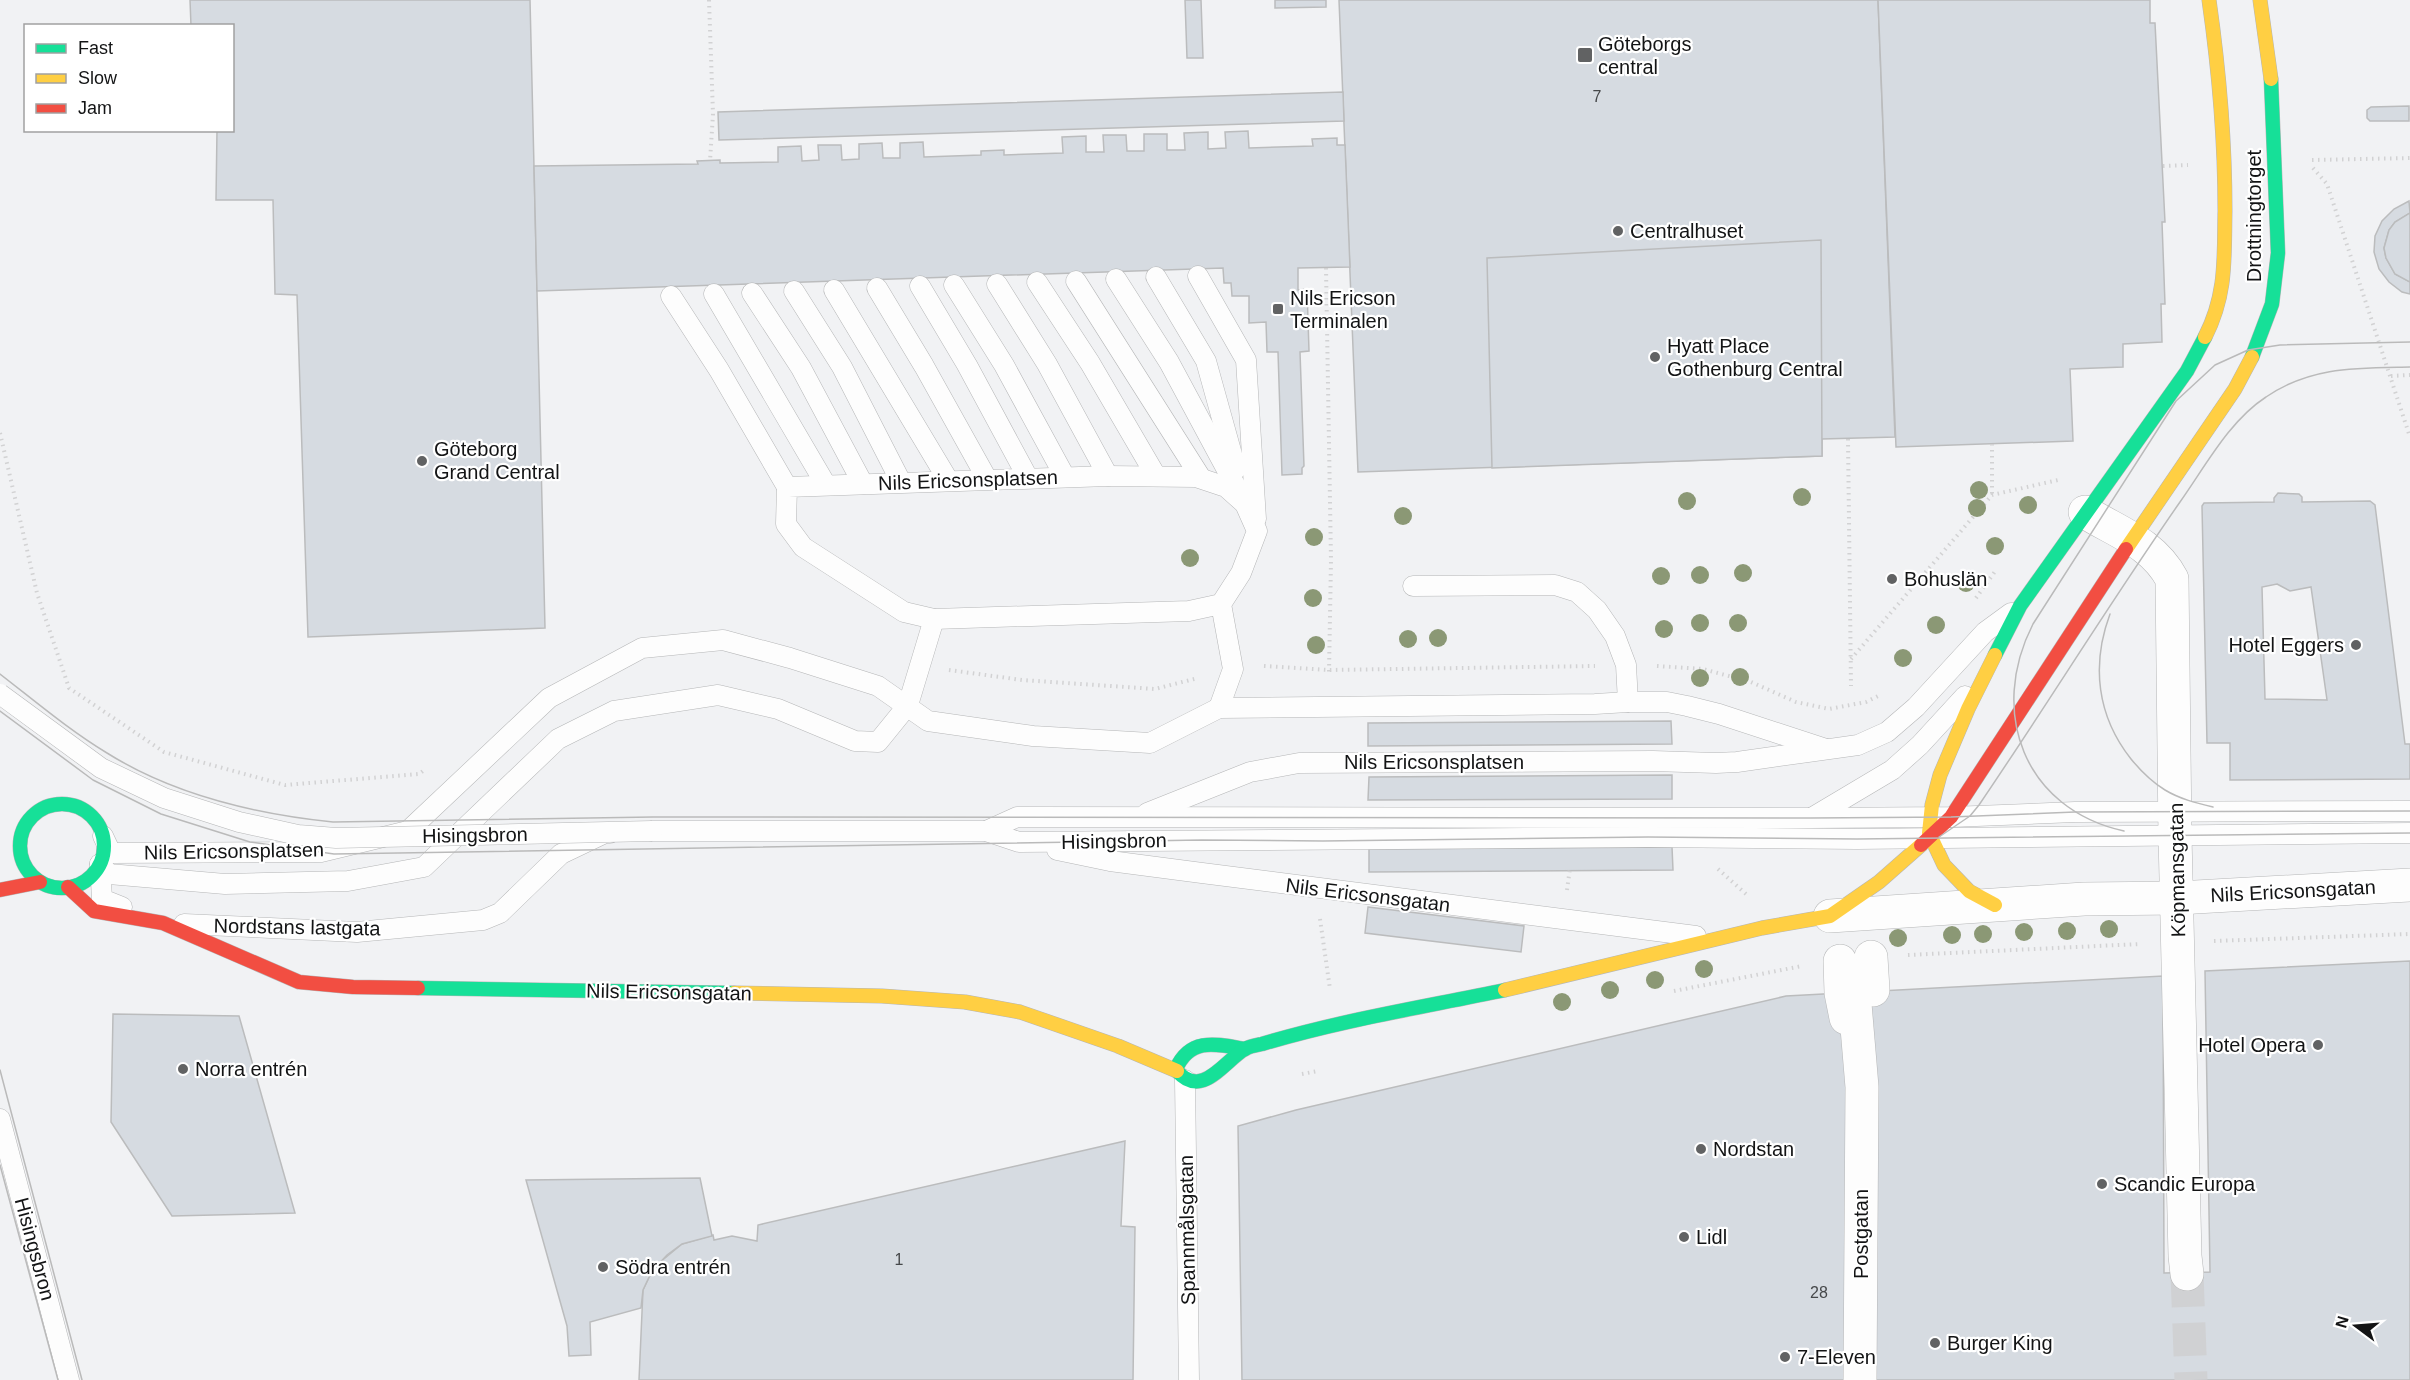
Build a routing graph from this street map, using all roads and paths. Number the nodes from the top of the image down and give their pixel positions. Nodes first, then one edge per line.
1 (710, 0) edge
2 (2209, 0) edge
3 (2260, 0) edge
4 (2410, 158) edge
5 (710, 160) dead end
6 (2194, 165) dead end
7 (2163, 166) dead end
8 (1326, 267) dead end
9 (1198, 276) dead end
10 (1156, 277) dead end
11 (1116, 279) dead end
12 (1076, 281) dead end
13 (1038, 282) dead end
14 (997, 284) dead end
15 (954, 285) dead end
16 (920, 286) dead end
17 (877, 288) dead end
18 (834, 290) dead end
19 (794, 291) dead end
20 (752, 293) dead end
21 (714, 294) dead end
22 (671, 296) dead end
23 (2410, 375) edge
24 (2391, 376) junction
25 (2410, 437) edge
26 (1848, 439) dead end
27 (1992, 444) dead end
28 (2064, 474) dead end
29 (1108, 476) junction
30 (1156, 476) junction
31 (1065, 477) junction
32 (1028, 478) junction
33 (1201, 478) junction
34 (987, 479) junction
35 (948, 480) junction
36 (2058, 480) junction
37 (902, 482) junction
38 (863, 484) junction
39 (826, 485) junction
40 (787, 487) junction
41 (2051, 490) dead end
42 (1992, 495) junction
43 (1245, 504) junction
44 (2085, 512) junction
45 (1257, 531) junction
46 (2133, 538) junction
47 (1997, 567) dead end
48 (1413, 586) dead end
49 (1221, 604) junction
50 (1970, 606) dead end
51 (2020, 606) junction
52 (934, 619) junction
53 (1851, 659) junction
54 (1626, 664) junction
55 (1329, 670) junction
56 (1986, 673) junction
57 (1851, 686) dead end
58 (1887, 691) dead end
59 (0, 694) edge
60 (1628, 702) junction
61 (908, 705) junction
62 (1219, 708) junction
63 (1328, 708) junction
64 (1826, 749) junction
65 (2410, 812) edge
66 (1139, 816) junction
67 (1929, 817) junction
68 (1951, 817) junction
69 (1811, 818) junction
70 (27, 822) junction
71 (2175, 824) junction
72 (986, 831) junction
73 (652, 832) junction
74 (9, 833) dead end
75 (2410, 833) edge
76 (103, 836) junction
77 (1931, 838) junction
78 (1019, 842) junction
79 (100, 864) junction
80 (40, 882) junction
81 (2410, 885) edge
82 (68, 888) junction
83 (1322, 888) junction
84 (0, 890) edge
85 (2178, 898) junction
86 (1995, 905) junction
87 (1830, 916) junction
88 (163, 923) junction
89 (2410, 934) edge
90 (1718, 938) junction
91 (2178, 942) junction
92 (1856, 959) junction
93 (1664, 993) dead end
94 (1336, 1024) junction
95 (1870, 1028) dead end
96 (1245, 1049) junction
97 (1323, 1070) dead end
98 (1181, 1075) junction
99 (1299, 1075) dead end
100 (1862, 1087) junction
101 (0, 1119) edge
102 (2186, 1265) tunnel mouth
103 (69, 1380) edge
104 (1189, 1380) edge
105 (1860, 1380) edge

1 - 5 path
2 - 44 main road, Drottningtorget
3 - 46 main road, Drottningtorget
4 - 24 path
6 - 7 path
8 - 55 path
9 - 45 lane
10 - 43 lane
11 - 43 lane
12 - 33 lane
13 - 30 lane
14 - 29 lane
15 - 31 lane
16 - 32 lane
17 - 34 lane
18 - 35 lane
19 - 37 lane
20 - 38 lane
21 - 39 lane
22 - 40 lane
23 - 24 path
24 - 25 path
26 - 53 path
27 - 42 path
28 - 36 path
29 - 30 lane, Nils Ericsonsplatsen
29 - 31 lane, Nils Ericsonsplatsen
30 - 33 lane, Nils Ericsonsplatsen
31 - 32 lane, Nils Ericsonsplatsen
32 - 34 lane, Nils Ericsonsplatsen
33 - 43 lane, Nils Ericsonsplatsen
34 - 35 lane, Nils Ericsonsplatsen
35 - 37 lane, Nils Ericsonsplatsen
36 - 41 path
36 - 42 path
37 - 38 lane, Nils Ericsonsplatsen
38 - 39 lane, Nils Ericsonsplatsen
39 - 40 lane, Nils Ericsonsplatsen
40 - 52 lane
42 - 53 path
43 - 45 lane, Nils Ericsonsplatsen
44 - 46 street, Köpmansgatan
44 - 51 main road
45 - 49 lane
46 - 68 main road, Nils Ericsonsgatan
46 - 71 street, Köpmansgatan
47 - 50 path
48 - 54 lane
49 - 52 lane
49 - 62 lane
51 - 56 main road
51 - 64 lane
52 - 61 lane, Nils Ericsonsplatsen
53 - 57 path
54 - 55 path
54 - 58 path
54 - 60 lane
55 - 63 path
56 - 67 main road
56 - 69 lane
59 - 73 lane, Hisingsbron, bridge
60 - 63 lane
60 - 64 lane
61 - 62 lane
61 - 76 lane, Nils Ericsonsplatsen
61 - 79 lane, Nils Ericsonsplatsen
62 - 63 lane
64 - 66 lane, Nils Ericsonsplatsen
65 - 71 lane
66 - 69 lane, Hisingsbron
66 - 72 lane, Hisingsbron
67 - 68 lane, Hisingsbron
67 - 69 lane, Hisingsbron
67 - 77 main road
68 - 71 lane, Hisingsbron
68 - 77 main road, Nils Ericsonsgatan
70 - 74 main road
70 - 76 main road
70 - 80 main road
71 - 75 lane
71 - 77 lane, Hisingsbron
71 - 85 street, Köpmansgatan
72 - 73 lane, Hisingsbron
72 - 78 lane, Hisingsbron
73 - 88 lane, Nordstans lastgata
76 - 79 main road
77 - 78 lane, Hisingsbron
77 - 86 main road
77 - 87 main road, Nils Ericsonsgatan
78 - 83 lane, Nils Ericsonsgatan
79 - 82 main road
79 - 88 lane, Nils Ericsonsgatan
80 - 82 main road
80 - 84 main road
81 - 85 street, Nils Ericsonsgatan
82 - 88 main road, Nils Ericsonsgatan
83 - 90 lane, Nils Ericsonsgatan
83 - 94 path
85 - 86 street, Nils Ericsonsgatan
85 - 91 street, Köpmansgatan
86 - 87 street, Nils Ericsonsgatan
87 - 90 main road, Nils Ericsonsgatan
88 - 98 main road, Nils Ericsonsgatan
89 - 91 path
90 - 94 main road, Nils Ericsonsgatan
91 - 92 path
91 - 102 street, Köpmansgatan
92 - 93 path
92 - 100 street, Postgatan
92 - 100 street, Postgatan
94 - 96 main road, Nils Ericsonsgatan
95 - 100 street, Postgatan
96 - 98 main road, Nils Ericsonsgatan
96 - 98 main road, Nils Ericsonsgatan
97 - 99 path
98 - 104 lane, Spannmålsgatan
100 - 105 street, Postgatan
101 - 103 lane, Hisingsbron

